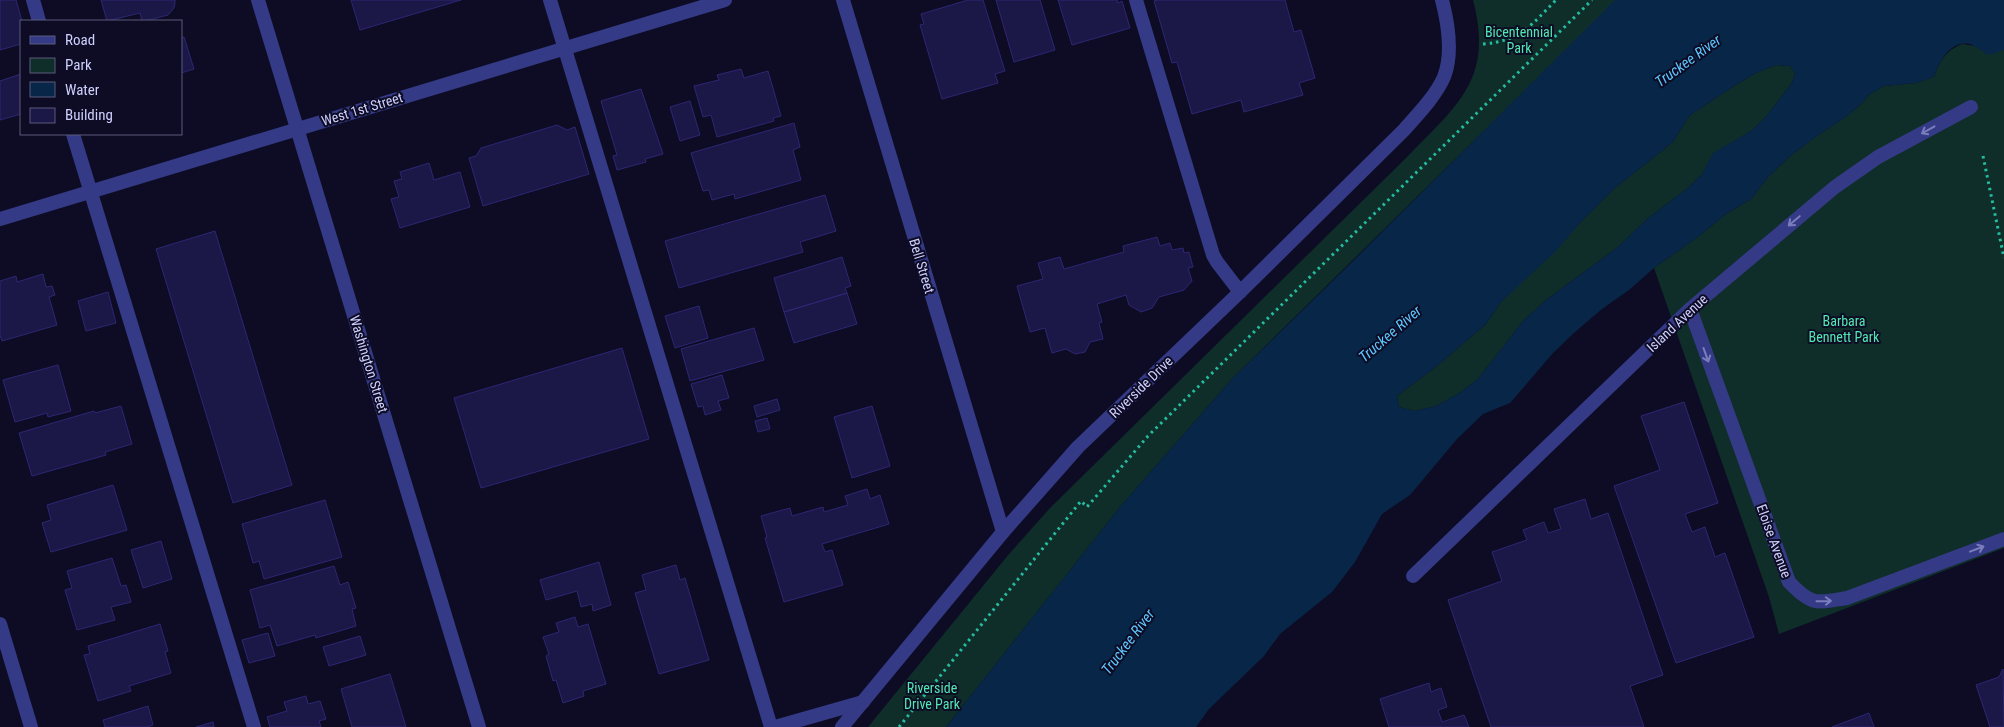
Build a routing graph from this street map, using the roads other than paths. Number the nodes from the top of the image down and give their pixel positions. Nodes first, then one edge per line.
1 (33, 0) edge
2 (258, 0) edge
3 (550, 0) edge
4 (725, 0) edge
5 (842, 0) edge
6 (1136, 0) edge
7 (1442, 0) edge
8 (40, 20) edge
9 (565, 48) junction
10 (1971, 107) dead end
11 (297, 129) junction
12 (73, 135) edge
13 (90, 192) junction
14 (0, 219) edge
15 (1240, 292) junction
16 (1690, 309) junction
17 (1003, 532) junction
18 (2004, 539) edge
19 (1412, 576) dead end
20 (0, 624) edge
21 (863, 702) junction
22 (31, 727) edge
23 (254, 727) edge
24 (479, 727) edge
25 (773, 727) edge
26 (842, 727) edge

1 - 8 street
2 - 11 street, Washington Street
3 - 9 street
4 - 9 street, West 1st Street
5 - 17 street, Bell Street
6 - 15 street
7 - 15 street, Riverside Drive
9 - 11 street, West 1st Street
9 - 25 street
10 -> 16 street, Island Avenue
11 - 13 street, West 1st Street
11 - 24 street, Washington Street
12 - 13 street
13 - 14 street, West 1st Street
13 - 23 street
15 - 17 street, Riverside Drive
16 -> 18 street, Eloise Avenue
16 - 19 street, Island Avenue
17 - 21 street, Riverside Drive
20 - 22 street
21 - 25 street
21 - 26 street, Riverside Drive

